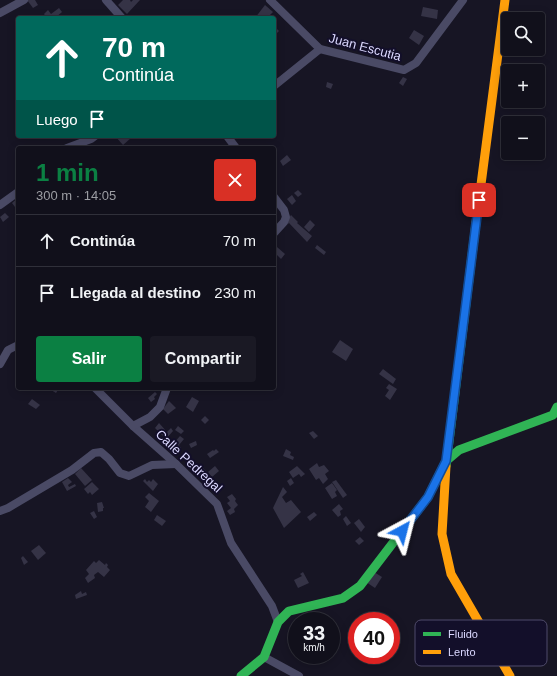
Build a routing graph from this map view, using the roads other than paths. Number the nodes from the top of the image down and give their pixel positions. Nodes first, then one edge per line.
1 (24, 0) edge
2 (106, 0) edge
3 (270, 0) edge
4 (463, 0) edge
5 (505, 0) edge
6 (0, 13) edge
7 (120, 16) edge
8 (320, 49) junction
9 (276, 84) edge
10 (92, 138) edge
11 (228, 138) edge
12 (72, 146) edge
13 (234, 146) edge
14 (16, 193) edge
15 (276, 200) edge
16 (0, 205) edge
17 (276, 230) edge
18 (16, 346) edge
19 (0, 364) edge
20 (97, 390) edge
21 (165, 390) edge
22 (557, 407) edge
23 (133, 426) junction
24 (446, 461) junction
25 (176, 464) junction
26 (0, 511) edge
27 (478, 620) edge
28 (278, 622) junction
29 (264, 657) junction
30 (504, 666) edge
31 (241, 676) edge
32 (299, 676) edge
33 (510, 676) edge

1 - 6 street
2 - 7 street
3 - 8 street, Juan Escutia
4 - 8 street, Juan Escutia
5 - 24 main road
8 - 9 street
10 - 12 street
11 - 13 street
14 - 16 street
15 - 17 street
18 - 19 street
20 - 23 street, Calle Pedregal
21 - 23 street
22 - 24 main road
23 - 25 street, Calle Pedregal
24 - 27 main road
24 - 28 main road
25 - 26 street
25 - 28 street, Calle Pedregal
28 - 29 main road
29 - 31 main road
29 - 32 street
30 - 33 main road

